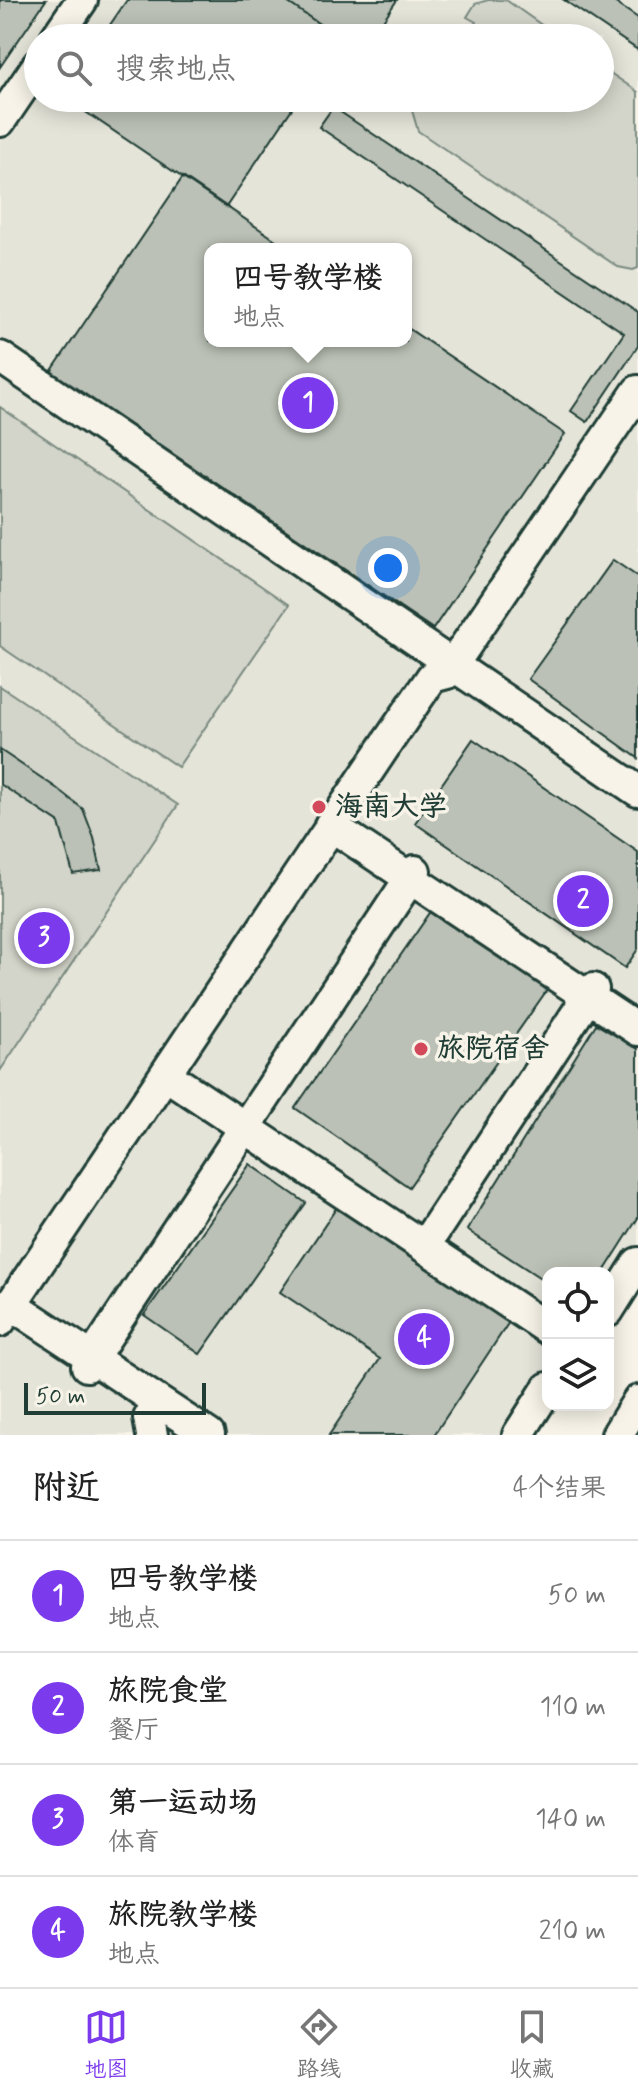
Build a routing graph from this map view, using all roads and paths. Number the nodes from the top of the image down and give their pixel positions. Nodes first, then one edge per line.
1 (82, 0) edge
2 (66, 24) edge
3 (24, 86) edge
4 (0, 121) edge
5 (0, 357) edge
6 (0, 370) edge
7 (638, 391) edge
8 (638, 416) edge
9 (456, 673) junction
10 (638, 791) edge
11 (638, 803) edge
12 (339, 825) junction
13 (417, 878) junction
14 (587, 991) junction
15 (638, 1019) edge
16 (638, 1030) edge
17 (174, 1076) junction
18 (251, 1127) junction
19 (423, 1240) junction
20 (638, 1247) edge
21 (638, 1263) edge
22 (614, 1284) edge
23 (614, 1301) edge
24 (542, 1317) edge
25 (9, 1318) edge
26 (542, 1325) edge
27 (93, 1365) junction
28 (542, 1397) edge
29 (638, 1401) edge
30 (544, 1411) edge
31 (155, 1416) edge
32 (193, 1435) edge
33 (209, 1435) edge
34 (518, 1435) edge
35 (529, 1435) edge
36 (617, 1435) edge

1 - 2 street
3 - 4 street
5 - 9 street
6 - 9 street
7 - 9 street
8 - 9 street
9 - 10 street
9 - 11 street
9 - 12 street
12 - 13 street
12 - 17 street
13 - 14 street
13 - 18 street
14 - 15 street
14 - 16 street
14 - 19 street
17 - 18 street
17 - 25 street
18 - 19 street
18 - 27 street
19 - 24 street
19 - 26 street
20 - 22 street
21 - 23 street
25 - 27 street
27 - 31 street
28 - 34 street
29 - 36 street
30 - 35 street
31 - 32 street
31 - 33 street

